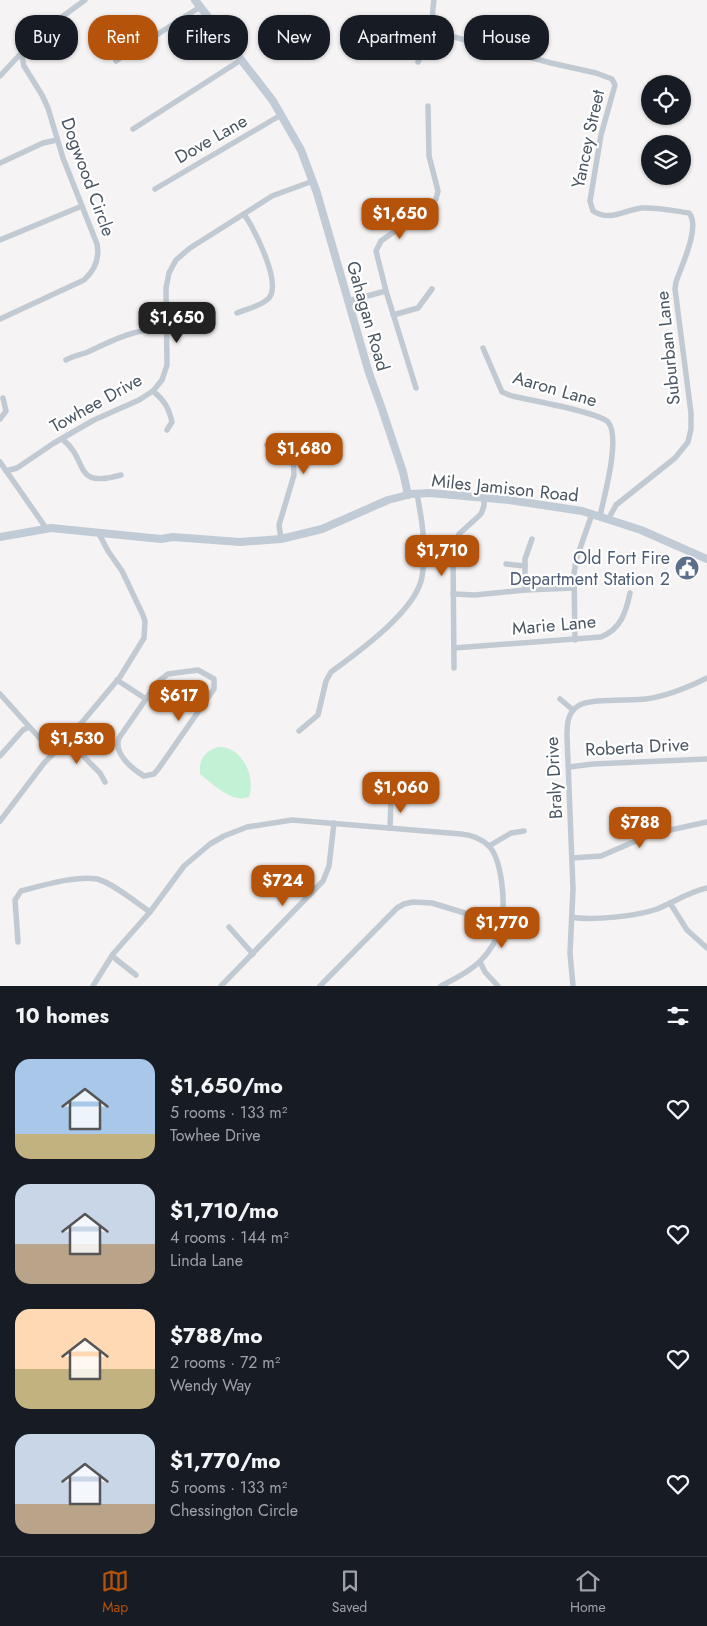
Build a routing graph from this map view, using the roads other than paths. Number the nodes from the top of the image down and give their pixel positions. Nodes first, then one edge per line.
1 (85, 0) edge
2 (195, 0) edge
3 (434, 0) edge
4 (200, 7) junction
5 (63, 15) edge
6 (206, 15) edge
7 (432, 15) edge
8 (454, 38) edge
9 (15, 60) edge
10 (22, 60) edge
11 (241, 60) joint
12 (116, 61) dead end
13 (0, 76) edge
14 (428, 106) dead end
15 (282, 115) junction
16 (133, 129) dead end
17 (57, 140) junction
18 (0, 163) edge
19 (313, 181) junction
20 (155, 189) dead end
21 (82, 206) junction
22 (244, 214) junction
23 (692, 232) joint
24 (0, 240) edge
25 (432, 289) dead end
26 (386, 291) junction
27 (348, 301) junction
28 (237, 313) dead end
29 (393, 315) junction
30 (0, 318) edge
31 (167, 328) junction
32 (484, 348) dead end
33 (66, 360) dead end
34 (416, 388) dead end
35 (153, 391) junction
36 (3, 398) dead end
37 (0, 419) edge
38 (167, 430) dead end
39 (62, 439) junction
40 (267, 445) dead end
41 (0, 462) edge
42 (6, 471) junction
43 (121, 475) dead end
44 (417, 494) junction
45 (408, 495) junction
46 (484, 498) junction
47 (592, 514) junction
48 (604, 517) junction
49 (46, 528) junction
50 (98, 532) junction
51 (0, 537) edge
52 (281, 539) junction
53 (532, 539) dead end
54 (707, 559) edge
55 (506, 564) dead end
56 (525, 566) junction
57 (574, 588) junction
58 (524, 590) junction
59 (630, 593) dead end
60 (453, 594) junction
61 (575, 640) junction
62 (454, 648) junction
63 (454, 668) dead end
64 (707, 678) edge
65 (117, 680) junction
66 (0, 694) edge
67 (146, 699) junction
68 (560, 699) dead end
69 (573, 710) junction
70 (29, 727) junction
71 (299, 731) dead end
72 (71, 734) junction
73 (53, 753) junction
74 (0, 756) edge
75 (707, 758) edge
76 (569, 767) junction
77 (105, 782) dead end
78 (392, 799) dead end
79 (0, 821) edge
80 (707, 822) edge
81 (334, 823) junction
82 (390, 828) junction
83 (524, 831) dead end
84 (489, 846) junction
85 (572, 858) junction
86 (707, 888) edge
87 (670, 903) junction
88 (150, 912) junction
89 (572, 917) junction
90 (501, 924) junction
91 (229, 926) dead end
92 (18, 942) dead end
93 (707, 948) edge
94 (253, 954) junction
95 (112, 956) junction
96 (480, 962) junction
97 (136, 975) dead end
98 (93, 986) edge
99 (221, 986) edge
100 (320, 986) edge
101 (441, 986) edge
102 (498, 986) edge
103 (573, 986) edge

1 - 5 street
2 - 4 main road, Gahagan Road
3 - 7 street
4 - 6 main road, Gahagan Road
4 - 12 street
8 - 23 street, Yancey Street
9 - 13 street
10 - 17 street, Dogwood Circle
11 - 15 main road, Gahagan Road
11 - 16 street
14 - 26 street
15 - 19 main road, Gahagan Road
15 - 20 street, Dove Lane
17 - 18 street
17 - 21 street, Dogwood Circle
19 - 22 street, Towhee Drive
19 - 27 main road, Gahagan Road
21 - 24 street
21 - 30 street, Dogwood Circle
22 - 28 street
22 - 31 street, Towhee Drive
23 - 48 street, Suburban Lane
25 - 29 street
26 - 27 street
26 - 29 street
27 - 45 main road, Gahagan Road
29 - 34 street
31 - 33 street
31 - 35 street, Towhee Drive
32 - 48 street, Aaron Lane
35 - 38 street
35 - 39 street, Towhee Drive
36 - 37 street
39 - 42 street, Towhee Drive
39 - 43 street
40 - 52 street
41 - 42 street
42 - 49 street
44 - 45 main road, Miles Jamison Road
44 - 46 main road, Miles Jamison Road
44 - 71 street
45 - 52 main road, Miles Jamison Road
46 - 47 main road, Miles Jamison Road
46 - 60 street
47 - 48 main road, Miles Jamison Road
47 - 57 street
48 - 54 main road, Miles Jamison Road
49 - 50 main road, Miles Jamison Road
49 - 51 main road, Miles Jamison Road
50 - 52 main road, Miles Jamison Road
50 - 65 street
53 - 56 street
55 - 56 street
56 - 58 street
57 - 58 street
57 - 61 street
58 - 60 street
59 - 61 street, Marie Lane
60 - 62 street
61 - 62 street, Marie Lane
62 - 63 street
64 - 69 street
65 - 67 street
65 - 72 street
66 - 70 street
67 - 67 street
68 - 69 street
69 - 76 street, Braly Drive
70 - 73 street
70 - 74 street
72 - 73 street
72 - 77 street
73 - 79 street
75 - 76 street, Roberta Drive
76 - 85 street, Braly Drive
78 - 82 street
80 - 85 street
81 - 82 street
81 - 88 street
81 - 94 street
82 - 84 street
83 - 84 street
84 - 90 street
85 - 89 street, Braly Drive
86 - 87 street
87 - 89 street
87 - 93 street
88 - 92 street
88 - 95 street
89 - 103 street, Braly Drive
90 - 96 street
90 - 100 street
91 - 94 street
94 - 99 street
95 - 97 street
95 - 98 street
96 - 101 street
96 - 102 street

